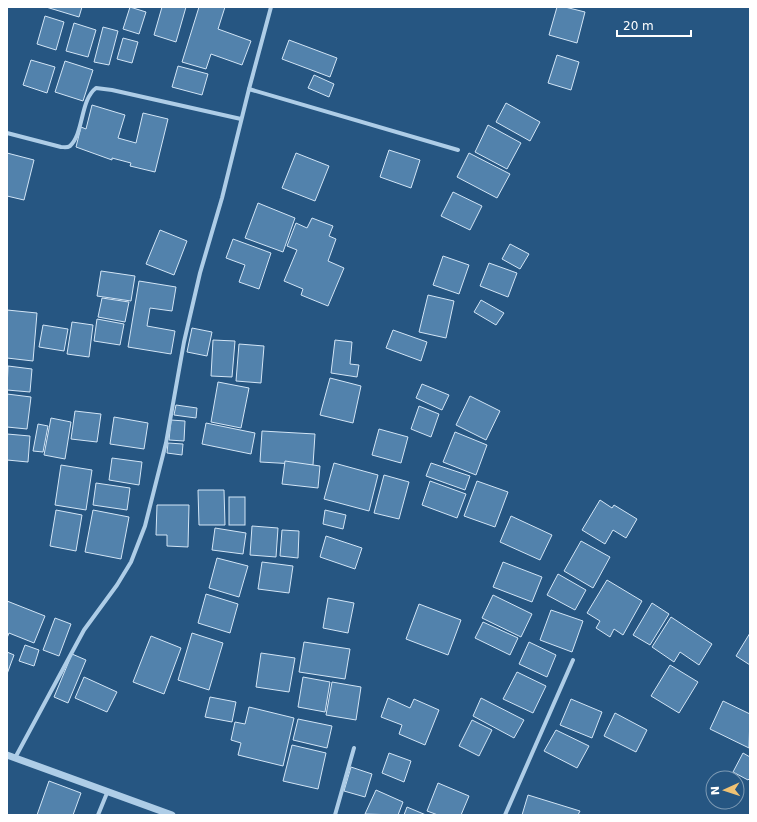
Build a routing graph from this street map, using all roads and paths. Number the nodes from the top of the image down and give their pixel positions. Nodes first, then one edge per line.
1 (272, 7) edge
2 (249, 89) junction
3 (241, 119) junction
4 (7, 133) edge
5 (458, 150) dead end
6 (573, 660) dead end
7 (354, 748) dead end
8 (7, 755) edge
9 (14, 758) junction
10 (107, 793) junction
11 (98, 815) edge
12 (172, 815) edge
13 (335, 815) edge
14 (505, 815) edge

1 - 2 street
2 - 3 street
2 - 5 street
3 - 4 street
3 - 9 street
6 - 14 street
7 - 13 street
8 - 9 street
9 - 10 street
10 - 11 street
10 - 12 street

